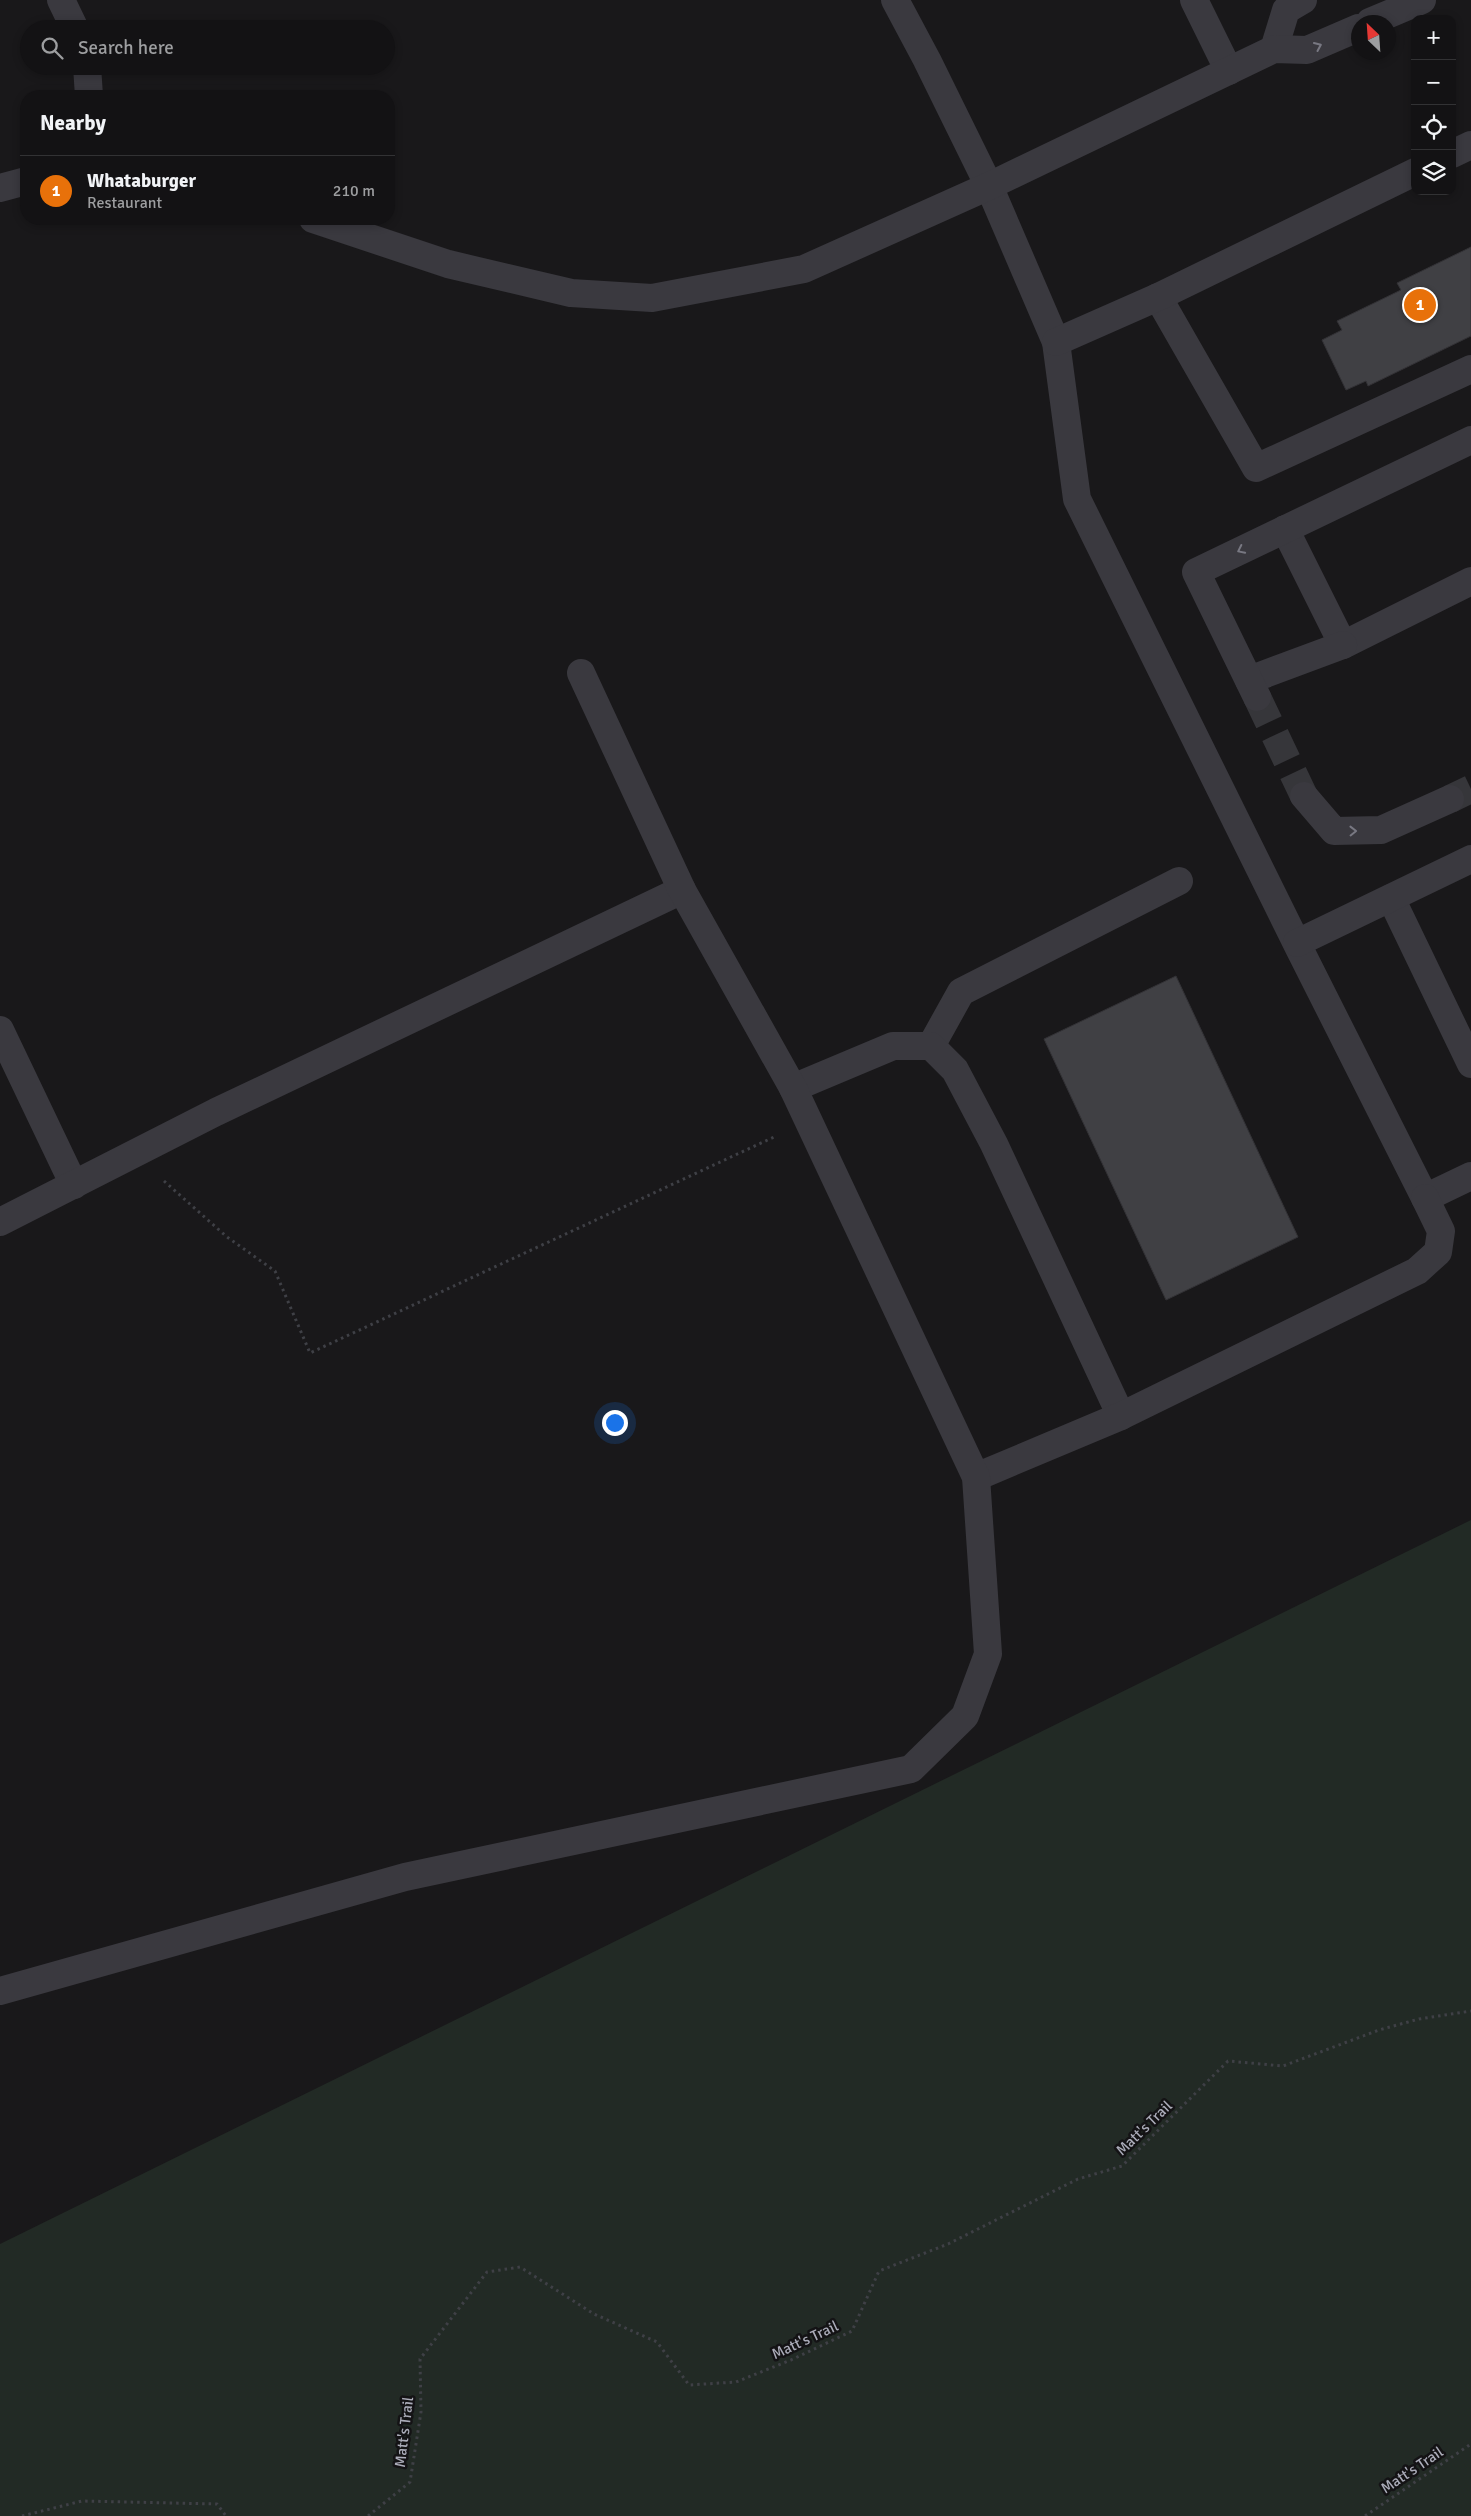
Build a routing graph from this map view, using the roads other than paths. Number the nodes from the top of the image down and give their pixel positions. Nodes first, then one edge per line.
1 (61, 0) edge
2 (895, 0) edge
3 (1194, 0) edge
4 (1304, 0) edge
5 (1422, 0) edge
6 (1387, 15) edge
7 (71, 20) edge
8 (1351, 31) edge
9 (1274, 49) junction
10 (1229, 70) junction
11 (88, 75) edge
12 (89, 90) edge
13 (1471, 145) edge
14 (1456, 152) edge
15 (1411, 174) edge
16 (20, 183) edge
17 (989, 186) junction
18 (0, 188) edge
19 (331, 225) edge
20 (1158, 296) junction
21 (1056, 342) junction
22 (1471, 369) edge
23 (1471, 440) edge
24 (1285, 529) junction
25 (1471, 581) edge
26 (1343, 645) junction
27 (581, 673) dead end
28 (1304, 796) tunnel mouth
29 (1450, 799) tunnel mouth
30 (1471, 859) edge
31 (1179, 881) dead end
32 (682, 890) junction
33 (1391, 898) junction
34 (1296, 943) junction
35 (0, 1030) edge
36 (931, 1046) junction
37 (1471, 1064) edge
38 (793, 1088) junction
39 (1471, 1176) edge
40 (74, 1185) junction
41 (1425, 1198) junction
42 (0, 1222) edge
43 (1121, 1416) junction
44 (976, 1477) junction
45 (0, 1991) edge

1 - 7 street
2 - 17 street
3 - 10 street
4 - 9 street
5 - 6 street
9 -> 8 street
9 - 10 street
10 - 17 street
11 - 12 street
13 - 14 street
15 - 20 street
16 - 18 street
17 - 19 street
17 - 21 street
20 - 21 street
20 - 22 street
21 - 34 street
23 - 24 street
24 - 26 street
24 -> 26 street
25 - 26 street
27 - 32 street
28 -> 29 street
30 - 33 street
31 - 36 street
32 - 38 street
32 - 40 street
33 - 34 street
33 - 37 street
34 - 41 street
35 - 40 street
36 - 38 street
36 - 43 street
38 - 44 street
39 - 41 street
40 - 42 street
41 - 43 street
43 - 44 street
44 - 45 street

